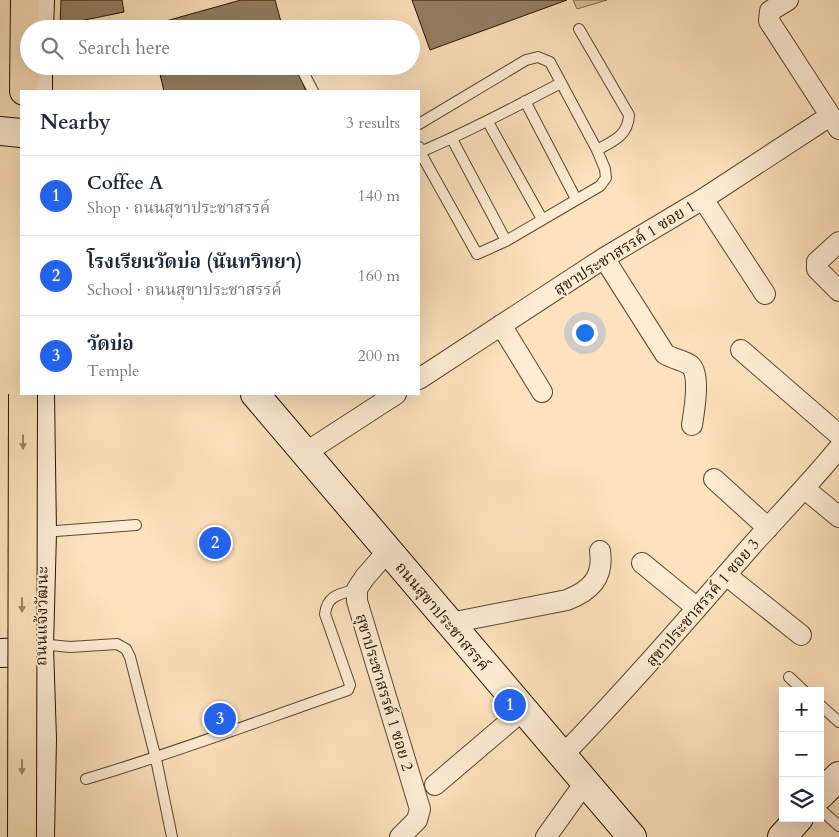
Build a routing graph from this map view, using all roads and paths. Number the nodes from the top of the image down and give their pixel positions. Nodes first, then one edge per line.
1 (25, 0) edge
2 (40, 0) edge
3 (788, 0) edge
4 (25, 20) edge
5 (40, 20) edge
6 (579, 29) dead end
7 (24, 75) edge
8 (38, 75) edge
9 (304, 75) edge
10 (561, 83) junction
11 (24, 90) edge
12 (38, 90) edge
13 (312, 90) edge
14 (525, 101) junction
15 (488, 122) junction
16 (420, 123) edge
17 (834, 123) edge
18 (0, 131) edge
19 (20, 133) edge
20 (452, 139) junction
21 (420, 150) edge
22 (597, 150) junction
23 (576, 199) junction
24 (703, 199) junction
25 (542, 219) junction
26 (506, 241) junction
27 (839, 242) edge
28 (604, 258) junction
29 (839, 291) edge
30 (765, 294) dead end
31 (501, 325) junction
32 (741, 350) dead end
33 (420, 378) edge
34 (542, 392) dead end
35 (23, 395) edge
36 (40, 395) edge
37 (256, 395) edge
38 (394, 395) edge
39 (692, 425) dead end
40 (839, 435) edge
41 (839, 448) edge
42 (305, 453) junction
43 (714, 479) dead end
44 (805, 489) junction
45 (839, 517) edge
46 (136, 525) dead end
47 (768, 528) junction
48 (42, 532) junction
49 (388, 551) junction
50 (600, 551) dead end
51 (642, 563) dead end
52 (726, 575) junction
53 (357, 589) junction
54 (697, 608) junction
55 (450, 622) junction
56 (801, 635) dead end
57 (39, 646) junction
58 (0, 653) edge
59 (789, 676) dead end
60 (800, 687) edge
61 (824, 709) edge
62 (523, 710) junction
63 (839, 722) edge
64 (563, 755) junction
65 (156, 759) junction
66 (839, 776) edge
67 (86, 779) dead end
68 (586, 781) junction
69 (436, 785) dead end
70 (824, 791) edge
71 (824, 813) edge
72 (795, 822) edge
73 (839, 826) edge
74 (22, 837) edge
75 (40, 837) edge
76 (172, 837) edge
77 (400, 837) edge
78 (546, 837) edge
79 (632, 837) edge
80 (782, 837) edge

1 - 4 main road
2 - 5 street
3 - 17 street
6 - 22 lane
7 - 11 main road
8 - 12 street
9 - 13 lane
10 - 14 lane
10 - 16 lane
10 - 22 lane
14 - 15 lane
14 - 23 lane
15 - 20 lane
15 - 25 lane
17 - 24 street, สุขาประชาสรรค์ 1 ซอย 1
18 - 19 street
20 - 21 lane
20 - 26 lane
21 - 26 lane
22 - 23 lane
23 - 25 lane
24 - 28 street, สุขาประชาสรรค์ 1 ซอย 1
24 - 30 street
25 - 26 lane
27 - 29 street
28 - 31 street, สุขาประชาสรรค์ 1 ซอย 1
28 - 39 street
31 - 33 street, สุขาประชาสรรค์ 1 ซอย 1
31 - 34 street
32 - 40 street
35 -> 74 main road, ถนนแจ้งวัฒนะ, bridge
36 - 48 street, ถนนแจ้งวัฒนะ
37 - 42 street, ถนนสุขาประชาสรรค์
38 - 42 street
41 - 44 street, สุขาประชาสรรค์ 1 ซอย 3
42 - 49 street, ถนนสุขาประชาสรรค์
43 - 47 street
44 - 45 street
44 - 47 street, สุขาประชาสรรค์ 1 ซอย 3
46 - 48 lane
47 - 52 street, สุขาประชาสรรค์ 1 ซอย 3
48 - 57 street, ถนนแจ้งวัฒนะ
49 - 53 street
49 - 55 street, ถนนสุขาประชาสรรค์
50 - 55 street
51 - 54 street
52 - 54 street, สุขาประชาสรรค์ 1 ซอย 3
52 - 56 street
53 - 65 lane
53 - 77 street, สุขาประชาสรรค์ 1 ซอย 2
54 - 64 street, สุขาประชาสรรค์ 1 ซอย 3
55 - 62 street, ถนนสุขาประชาสรรค์
57 - 58 street
57 - 65 lane
57 - 75 street, ถนนแจ้งวัฒนะ
59 - 60 lane
61 - 63 lane
62 - 64 street, ถนนสุขาประชาสรรค์
62 - 69 street
64 - 68 street, ถนนสุขาประชาสรรค์
65 - 67 lane
65 - 76 lane
66 - 70 street
68 - 78 street
68 - 79 street, ถนนสุขาประชาสรรค์
71 - 73 lane
72 - 80 street

